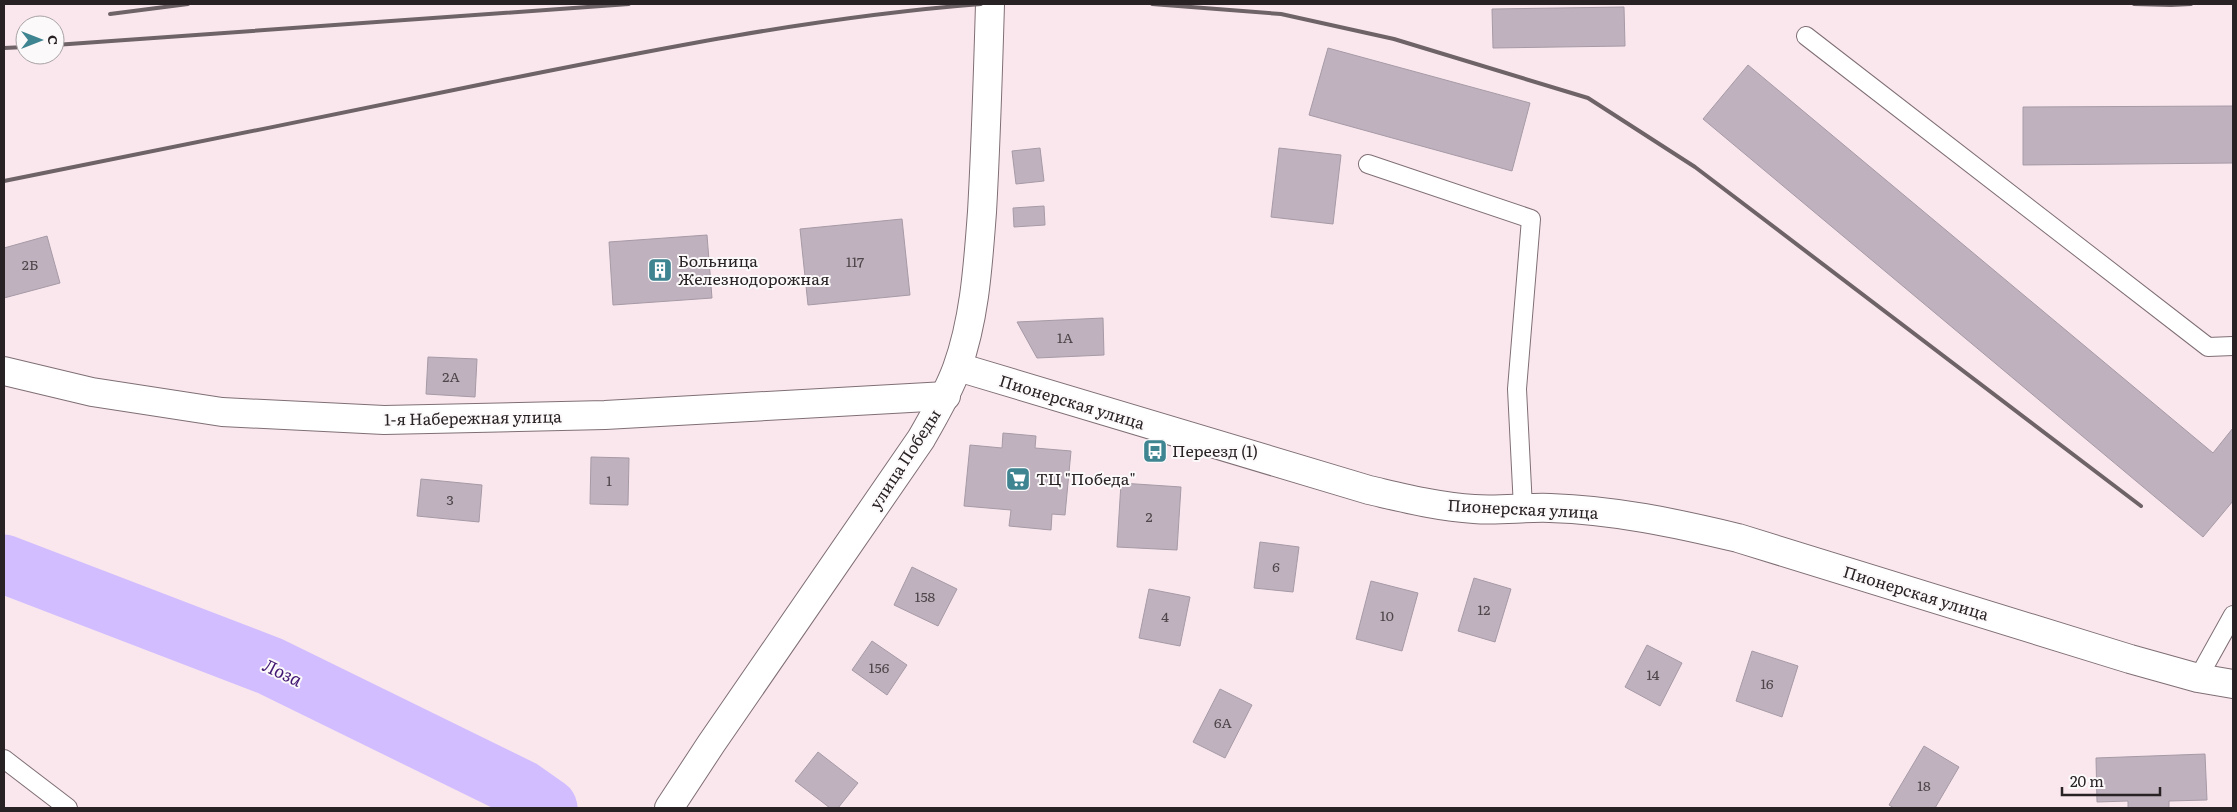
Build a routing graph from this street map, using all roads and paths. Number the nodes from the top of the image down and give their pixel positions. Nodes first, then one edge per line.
1 (990, 4) edge
2 (1806, 36) dead end
3 (1368, 164) dead end
4 (2233, 346) edge
5 (958, 366) junction
6 (4, 371) edge
7 (946, 396) junction
8 (1523, 508) junction
9 (2233, 615) edge
10 (2198, 678) junction
11 (2233, 684) edge
12 (4, 759) edge
13 (68, 808) edge
14 (669, 808) edge

1 - 5 street, улица Победы
2 - 4 lane
3 - 8 lane
5 - 7 street, улица Победы
5 - 8 street, Пионерская улица
6 - 7 street, 1-я Набережная улица
7 - 14 street, улица Победы
8 - 10 street, Пионерская улица
9 - 10 lane
10 - 11 street, Пионерская улица
12 - 13 lane

